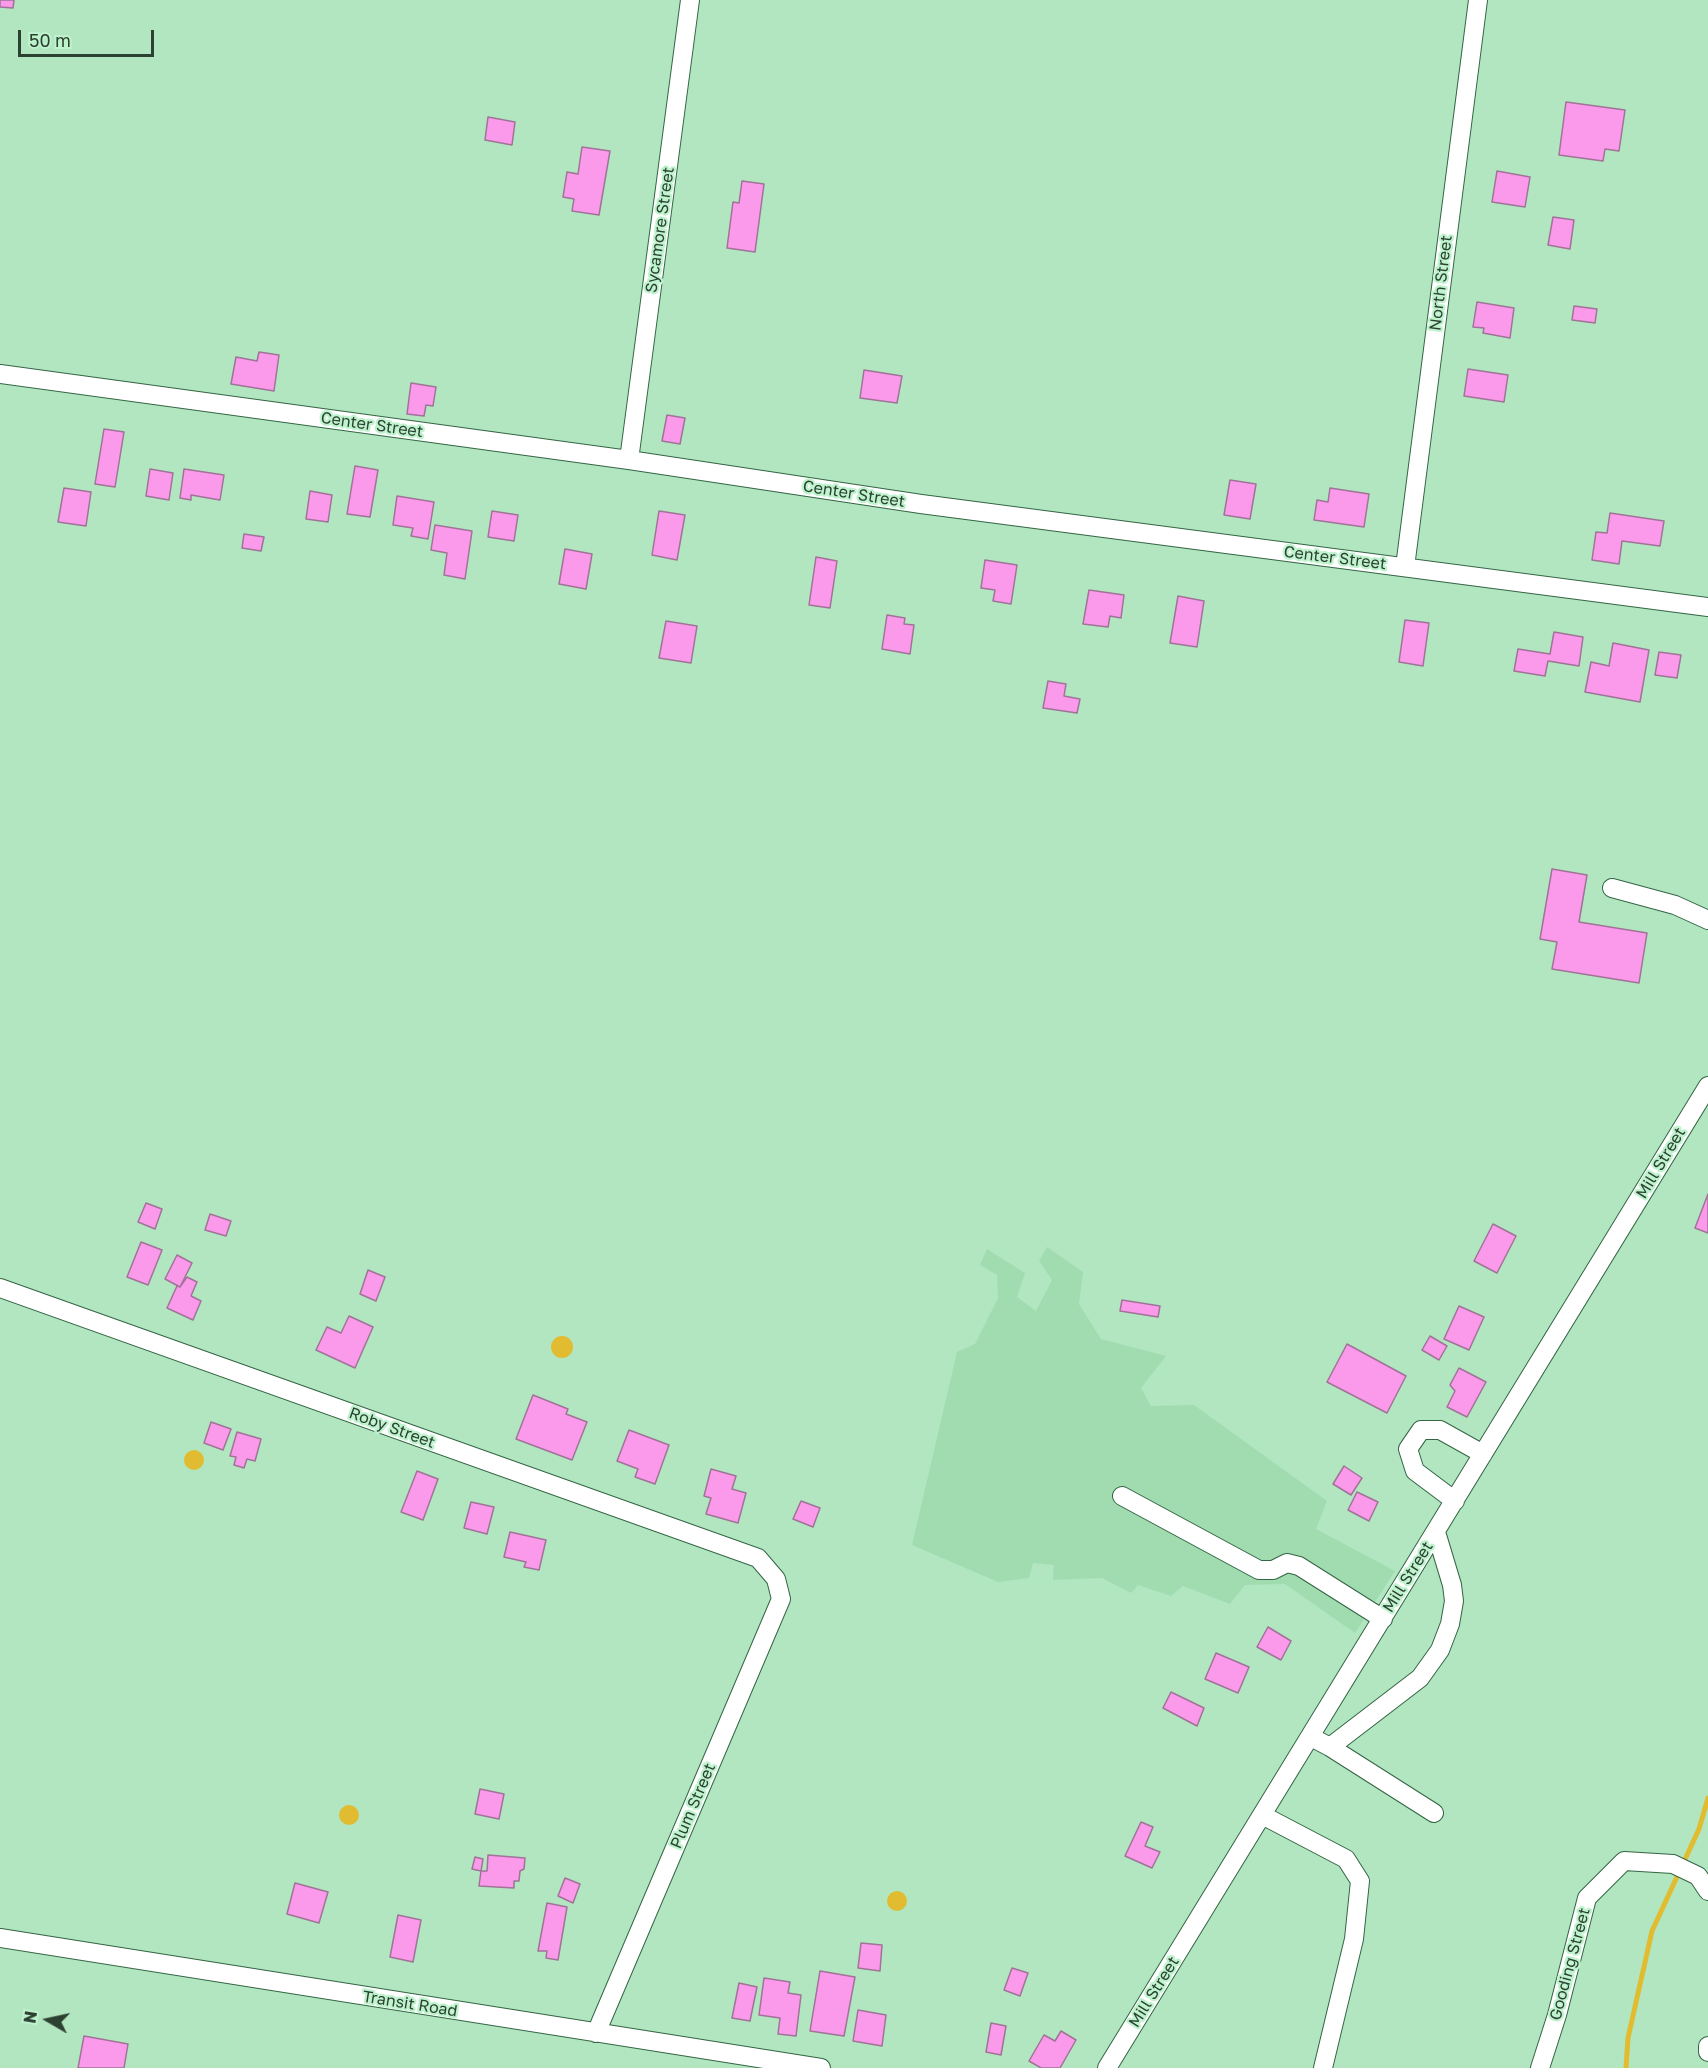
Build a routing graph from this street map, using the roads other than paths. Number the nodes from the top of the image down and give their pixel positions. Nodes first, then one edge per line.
1 (690, 0) edge
2 (1478, 0) edge
3 (0, 374) edge
4 (629, 460) junction
5 (1405, 567) junction
6 (1708, 607) edge
7 (1612, 888) dead end
8 (1708, 920) edge
9 (1708, 1086) edge
10 (0, 1288) edge
11 (1483, 1454) junction
12 (1122, 1496) dead end
13 (1455, 1501) junction
14 (1436, 1532) junction
15 (776, 1579) joint
16 (1383, 1619) junction
17 (1311, 1737) junction
18 (1330, 1747) junction
19 (1434, 1813) dead end
20 (1262, 1815) junction
21 (1703, 1883) edge
22 (0, 1938) edge
23 (596, 2033) junction
24 (1708, 2046) edge
25 (1708, 2052) edge
26 (821, 2068) edge
27 (1107, 2068) edge
28 (1323, 2068) edge
29 (1540, 2068) edge

1 - 4 street, Sycamore Street
2 - 5 street, North Street
3 - 4 street, Center Street
4 - 5 street, Center Street
5 - 6 street, Center Street
7 - 8 street
9 - 11 street, Mill Street
10 - 15 street, Roby Street
11 - 13 street, Mill Street
11 - 13 street
12 - 16 street
13 - 14 street, Mill Street
14 - 16 street, Mill Street
14 - 18 street
15 - 23 street, Plum Street
16 - 17 street, Mill Street
17 - 18 street
17 - 20 street, Mill Street
18 - 19 street
20 - 27 street, Mill Street
20 - 28 street
21 - 29 street, Gooding Street
22 - 23 street, Transit Road
23 - 26 street, Transit Road
24 - 25 street

